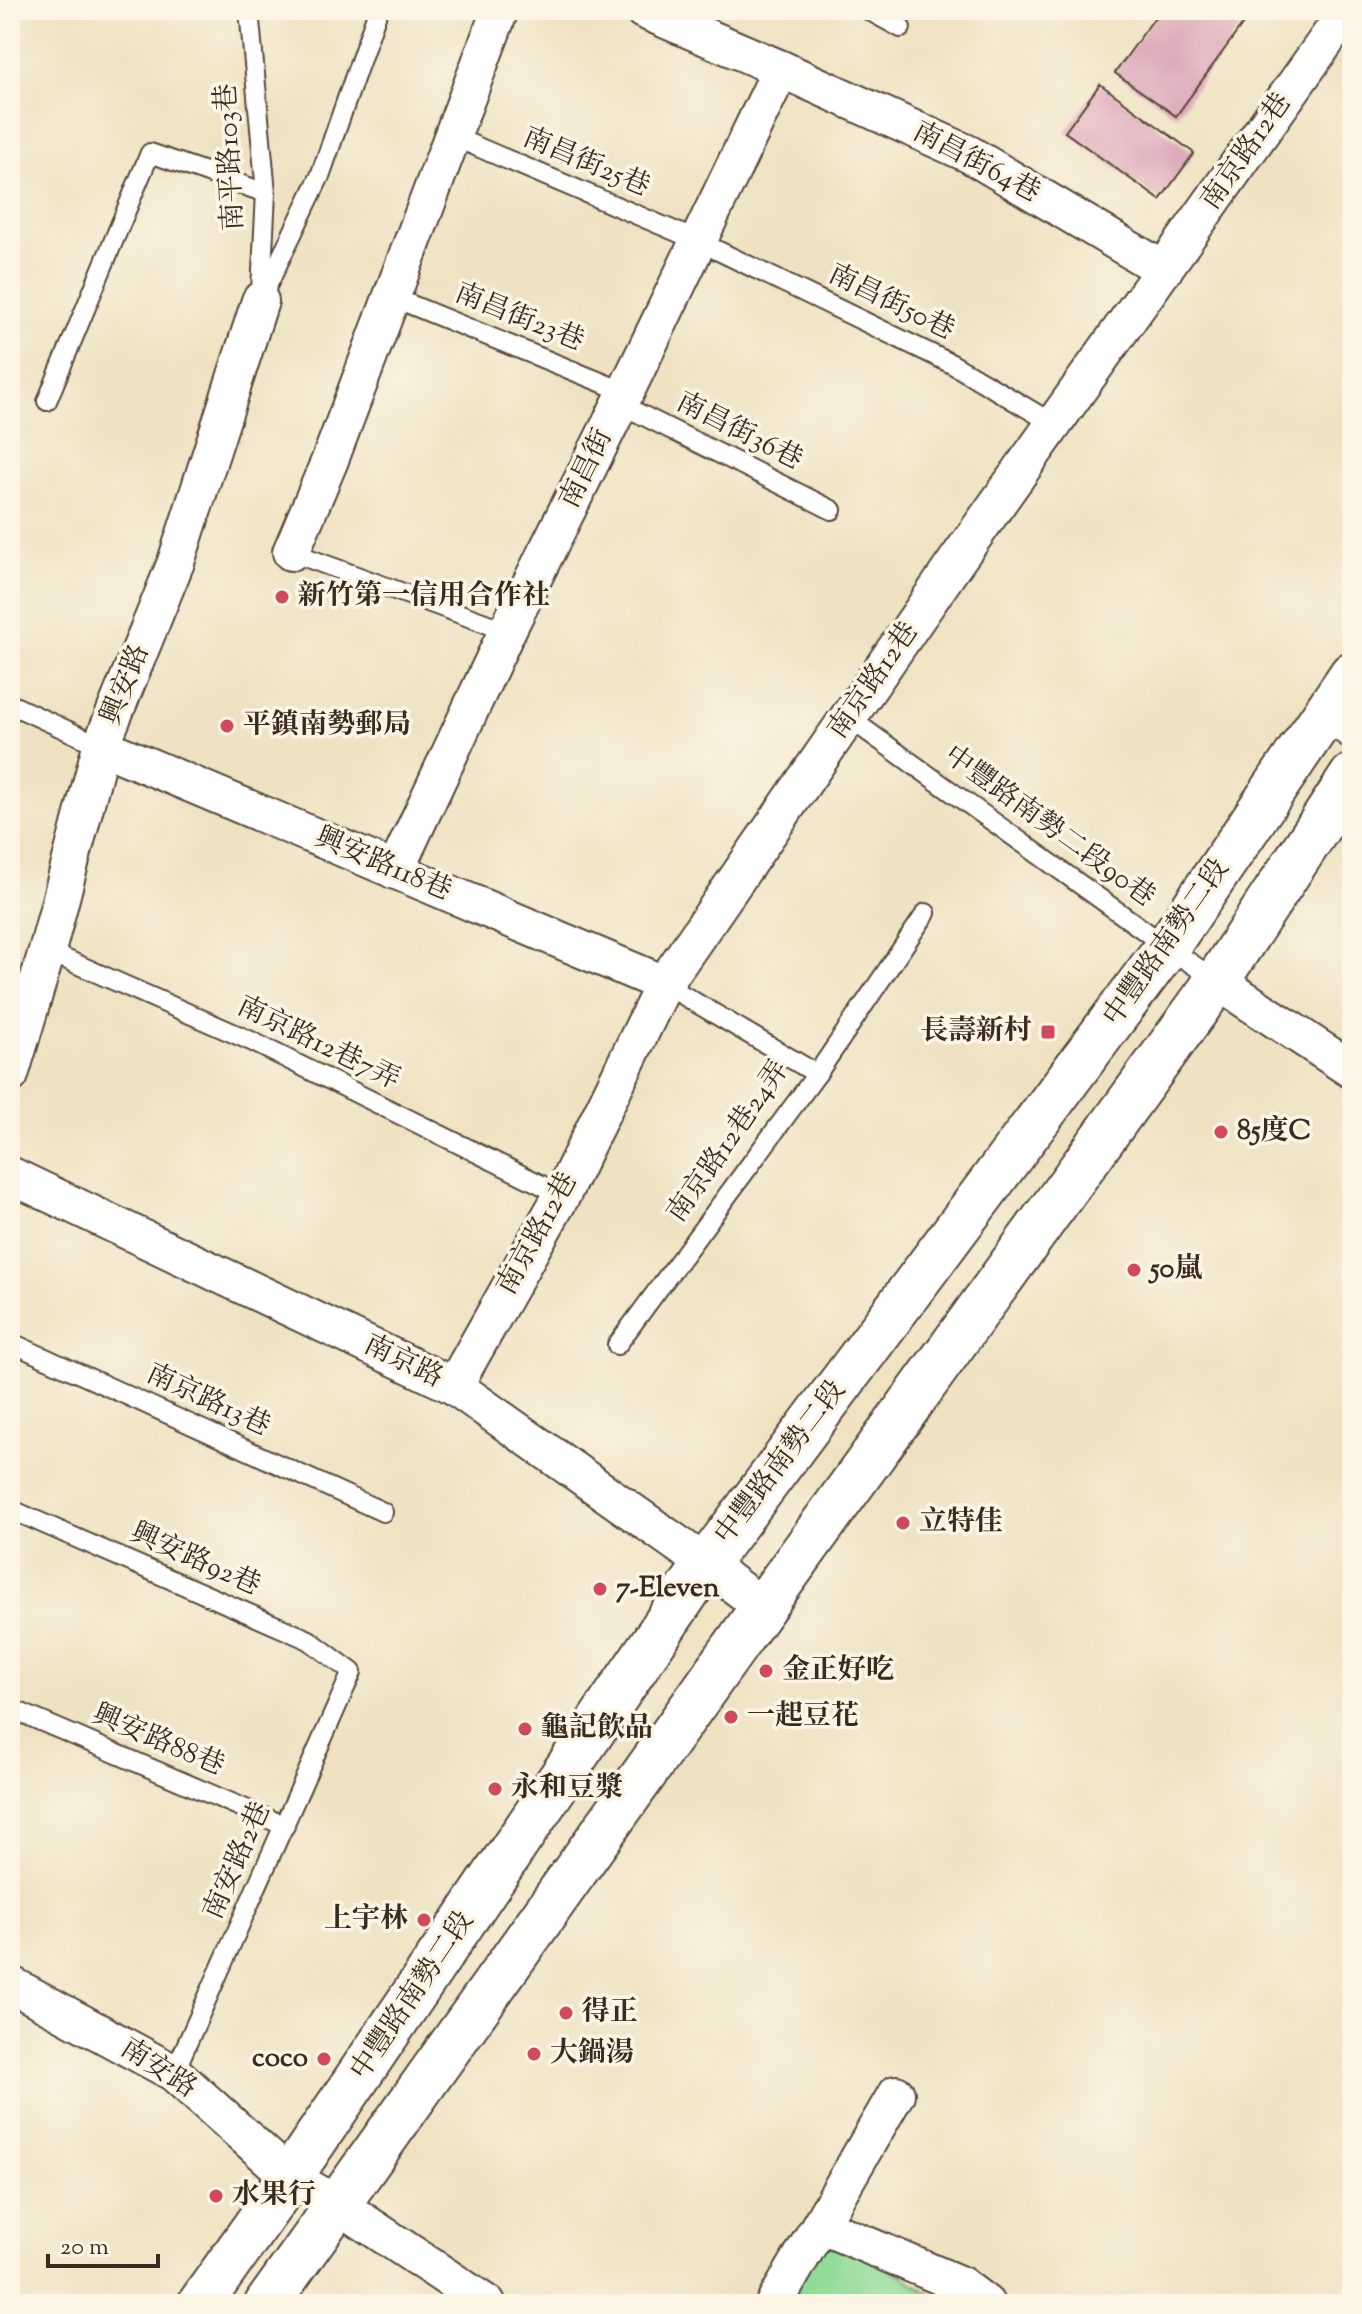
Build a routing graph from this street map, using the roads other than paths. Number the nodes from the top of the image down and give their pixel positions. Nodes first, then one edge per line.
1 (249, 10) edge
2 (378, 10) edge
3 (500, 10) edge
4 (868, 10) edge
5 (1348, 10) edge
6 (666, 14) edge
7 (901, 28) dead end
8 (781, 69) junction
9 (452, 136) junction
10 (266, 193) junction
11 (698, 241) junction
12 (1164, 270) junction
13 (392, 297) junction
14 (260, 301) junction
15 (622, 398) junction
16 (47, 401) dead end
17 (1054, 424) junction
18 (832, 510) dead end
19 (291, 552) joint
20 (507, 631) junction
21 (1352, 674) edge
22 (10, 704) edge
23 (849, 718) junction
24 (1339, 721) edge
25 (101, 746) junction
26 (1352, 776) edge
27 (395, 871) junction
28 (926, 913) dead end
29 (1167, 947) junction
30 (47, 951) junction
31 (1217, 981) junction
32 (664, 984) junction
33 (1352, 1070) edge
34 (817, 1074) junction
35 (10, 1075) edge
36 (10, 1175) edge
37 (562, 1195) junction
38 (10, 1342) edge
39 (617, 1345) dead end
40 (454, 1386) junction
41 (10, 1509) edge
42 (383, 1512) dead end
43 (706, 1564) junction
44 (763, 1607) junction
45 (352, 1672) joint
46 (10, 1708) edge
47 (285, 1826) junction
48 (10, 1984) edge
49 (174, 2073) junction
50 (896, 2094) dead end
51 (290, 2177) junction
52 (337, 2204) junction
53 (820, 2225) junction
54 (200, 2304) edge
55 (267, 2304) edge
56 (487, 2304) edge
57 (774, 2304) edge
58 (986, 2304) edge

1 - 10 lane, 南平路103巷
2 - 14 lane
3 - 9 street
4 - 7 lane
5 - 12 street, 南京路12巷
6 - 8 street, 南昌街64巷
8 - 11 street, 南昌街
8 - 12 street, 南昌街64巷
9 - 11 lane, 南昌街25巷
9 - 13 street
10 - 14 lane, 南平路103巷
10 - 16 lane
11 - 15 street, 南昌街
11 - 17 lane, 南昌街50巷
12 - 17 street, 南京路12巷
13 - 15 lane, 南昌街23巷
13 - 19 street
14 - 25 street, 興安路
15 - 18 lane, 南昌街36巷
15 - 20 street, 南昌街
17 - 23 street, 南京路12巷
19 - 20 lane
20 - 27 street, 南昌街
21 - 24 main road, 中豐路南勢二段
22 - 25 lane
23 - 29 lane, 中豐路南勢二段90巷
23 - 32 street, 南京路12巷
24 - 29 main road, 中豐路南勢二段
25 - 27 street, 興安路118巷
25 - 30 street, 興安路
26 - 31 main road, 中豐路南勢二段
27 - 32 street, 興安路118巷
28 - 34 lane
29 - 31 lane, 中豐路南勢二段90巷
29 - 43 main road, 中豐路南勢二段
30 - 35 street, 興安路
30 - 37 lane, 南京路12巷7弄
31 - 33 street
31 - 44 main road, 中豐路南勢二段
32 - 34 lane, 南京路12巷24弄
32 - 37 street, 南京路12巷
34 - 39 lane, 南京路12巷24弄
36 - 40 street, 南京路
37 - 40 street, 南京路12巷
38 - 42 lane, 南京路13巷
40 - 43 street, 南京路
41 - 45 lane, 興安路92巷
43 - 44 street, 南京路
43 - 51 main road, 中豐路南勢二段
44 - 52 main road, 中豐路南勢二段
45 - 47 lane, 南安路2巷
46 - 47 lane, 興安路88巷
47 - 49 lane, 南安路2巷
48 - 49 street, 南安路
49 - 51 street, 南安路
50 - 53 street
51 - 52 street, 南安路
51 - 54 main road, 中豐路南勢二段
52 - 55 main road, 中豐路南勢二段
52 - 56 street, 南安路
53 - 57 street
53 - 58 street

